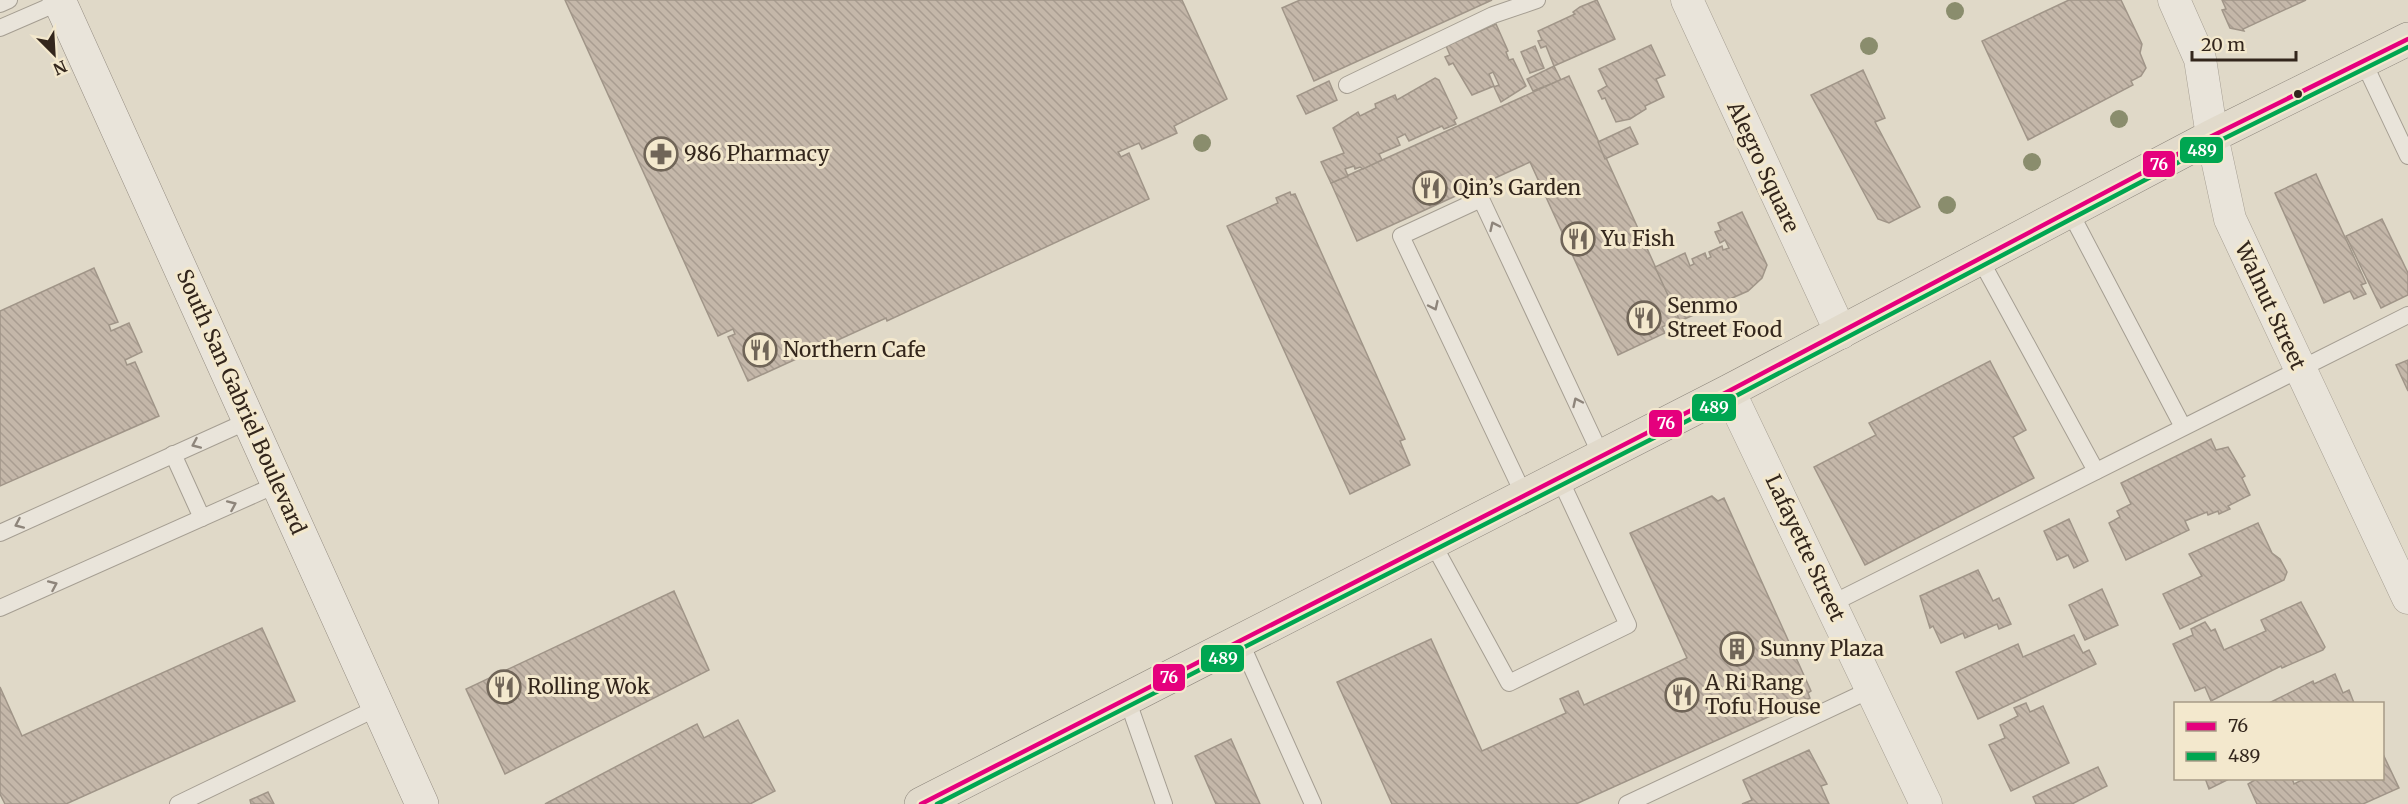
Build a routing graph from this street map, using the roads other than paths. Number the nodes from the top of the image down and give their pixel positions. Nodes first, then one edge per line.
1 (9, 0) edge
2 (1538, 0) edge
3 (1687, 0) edge
4 (2174, 0) edge
5 (59, 1) edge
6 (0, 4) edge
7 (0, 28) edge
8 (2408, 39) edge
9 (2362, 61) junction
10 (1347, 85) dead end
11 (2212, 136) junction
12 (2408, 156) edge
13 (2070, 212) junction
14 (1980, 259) junction
15 (2408, 315) edge
16 (1841, 333) junction
17 (2300, 369) junction
18 (1729, 391) junction
19 (250, 420) junction
20 (2183, 427) junction
21 (173, 454) junction
22 (1602, 455) junction
23 (2096, 471) junction
24 (1559, 477) junction
25 (278, 484) junction
26 (1524, 495) junction
27 (202, 518) junction
28 (0, 533) edge
29 (1432, 542) junction
30 (2408, 598) edge
31 (1831, 604) junction
32 (0, 608) edge
33 (1240, 641) junction
34 (1872, 689) junction
35 (1127, 699) junction
36 (379, 707) junction
37 (178, 804) edge
38 (422, 804) edge
39 (921, 804) edge
40 (1164, 804) edge
41 (1312, 804) edge
42 (1627, 804) edge
43 (1926, 804) edge

1 - 6 lane
2 - 10 lane
3 - 16 street, Alegro Square
4 - 11 street, Walnut Street
5 - 7 lane
5 - 19 main road, South San Gabriel Boulevard
8 - 9 main road
9 - 11 main road
9 - 12 lane
11 - 13 main road
11 - 17 street, Walnut Street
13 - 14 main road
13 - 20 lane
14 - 16 main road
14 - 23 lane
15 - 17 lane
16 - 18 main road
17 - 20 lane
17 - 30 street, Walnut Street
18 - 22 main road
18 - 31 street, Lafayette Street
19 -> 21 lane
19 - 25 main road, South San Gabriel Boulevard
20 - 23 lane
21 - 27 lane
21 -> 28 lane
22 - 24 main road
22 -> 26 lane
23 - 31 lane
24 - 26 main road
24 - 29 lane
27 -> 25 lane
25 - 36 main road, South San Gabriel Boulevard
26 - 29 main road
32 -> 27 lane
29 - 33 main road
31 - 34 street, Lafayette Street
33 - 35 main road
33 - 41 lane
34 - 42 lane
34 - 43 street, Lafayette Street
35 - 39 main road
35 - 40 lane
36 - 37 lane
36 - 38 main road, South San Gabriel Boulevard

